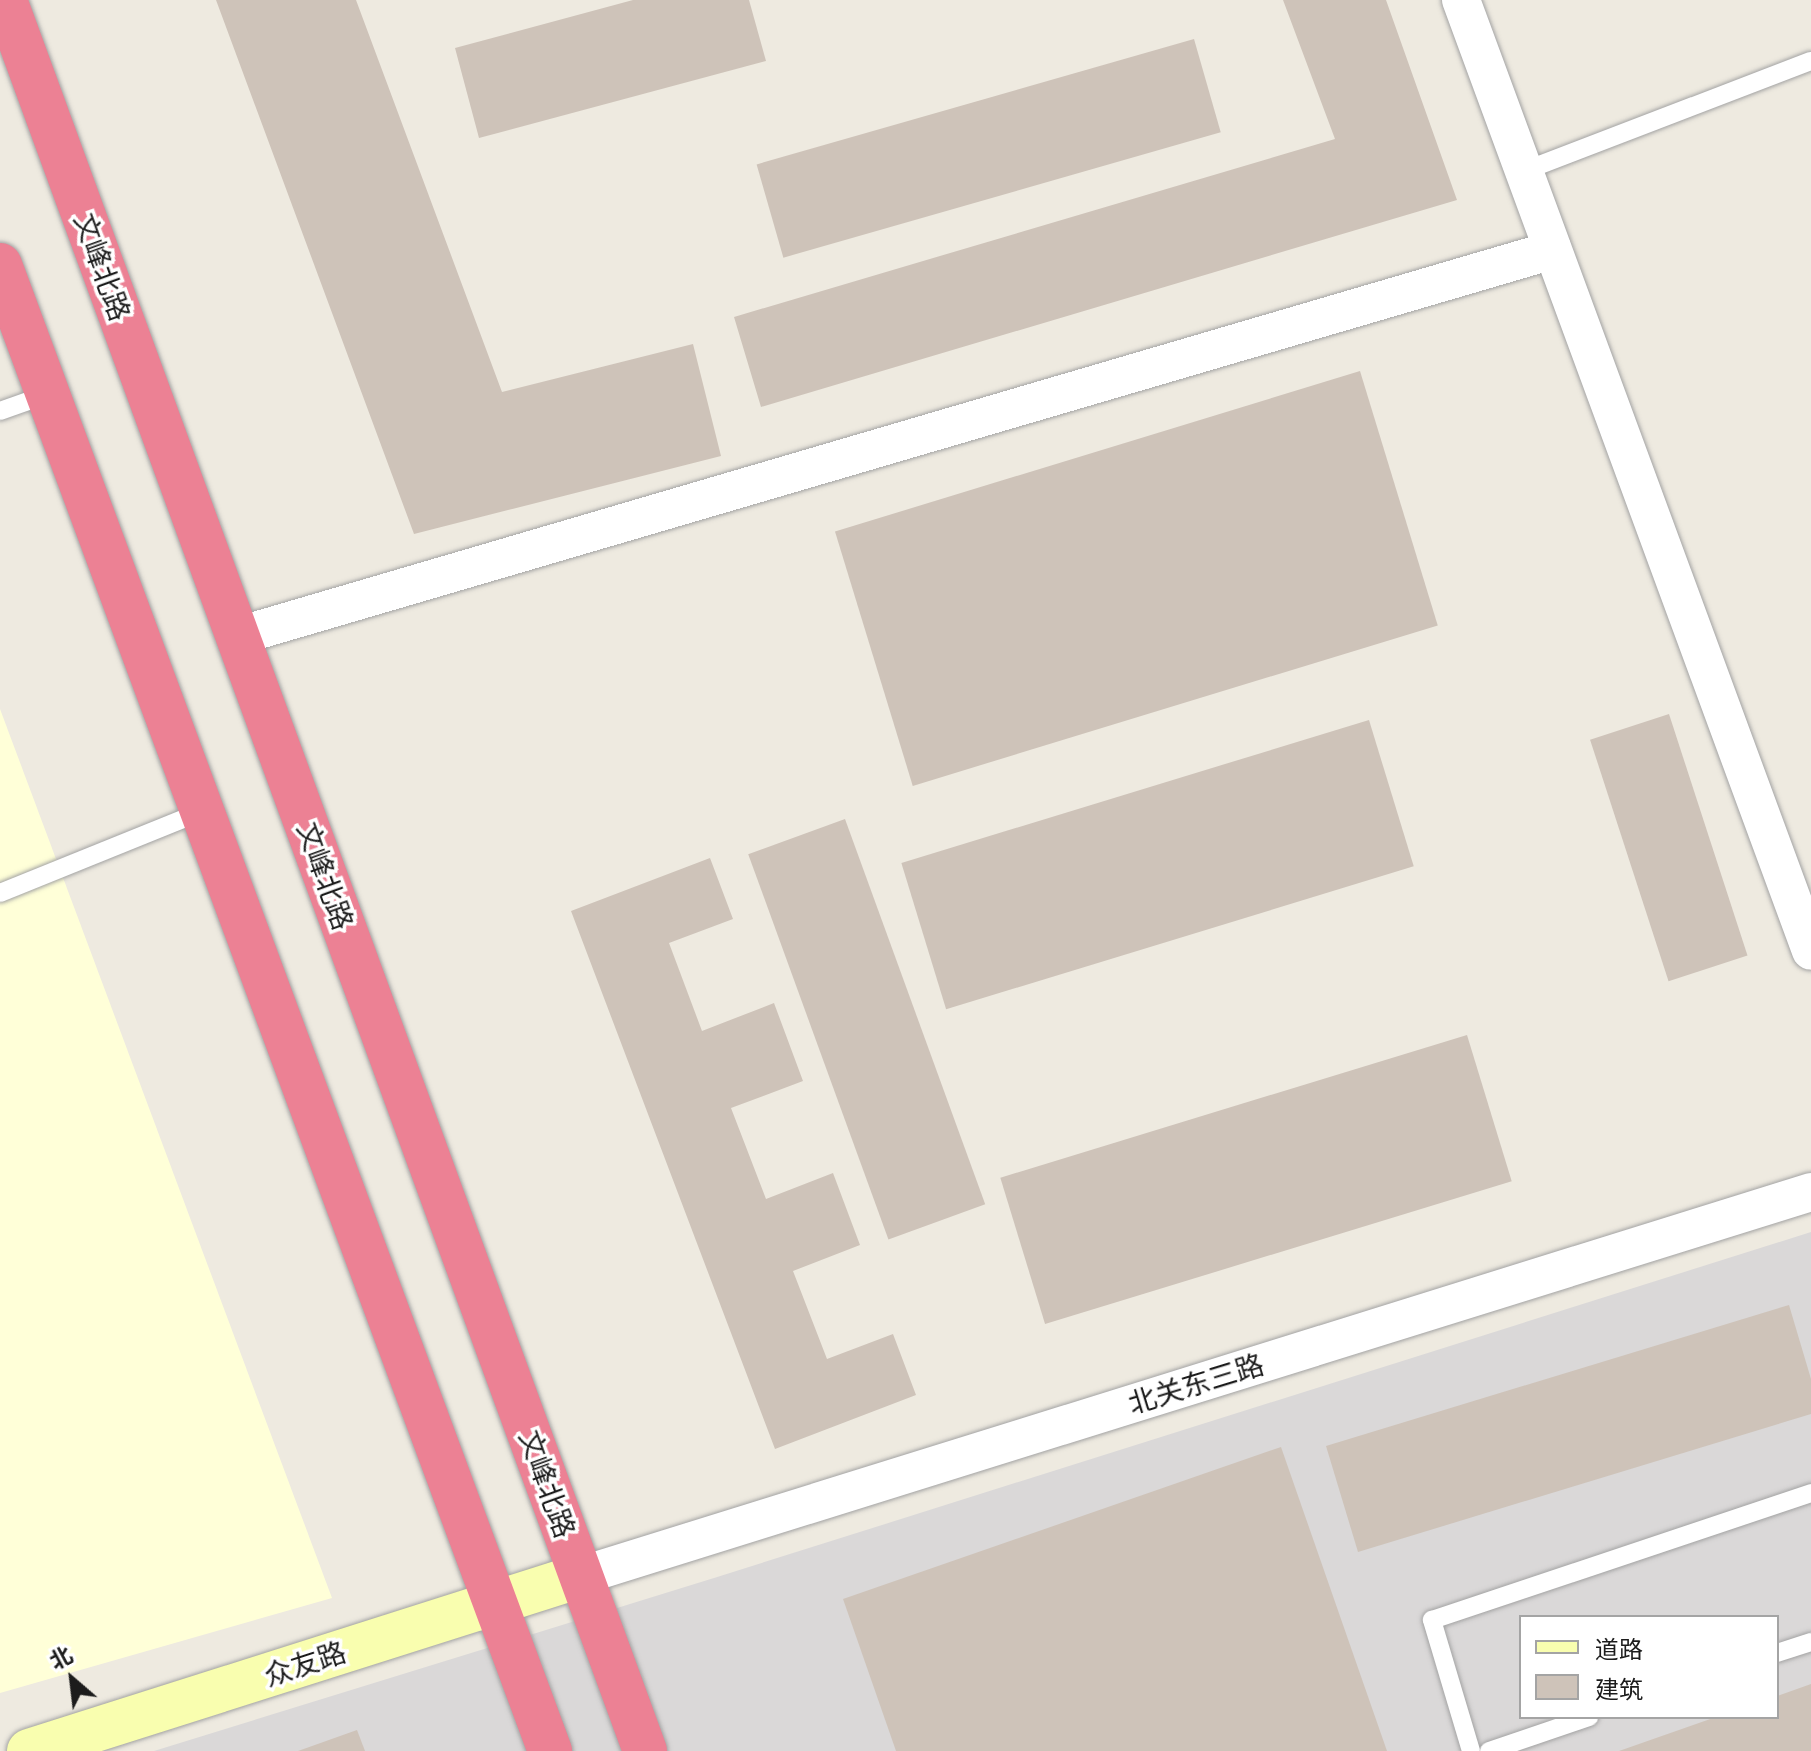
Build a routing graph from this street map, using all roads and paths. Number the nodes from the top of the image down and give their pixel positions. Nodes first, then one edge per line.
1 (5, 0) edge
2 (1461, 0) edge
3 (1811, 61) edge
4 (1524, 171) junction
5 (1553, 250) junction
6 (0, 265) edge
7 (50, 393) junction
8 (0, 411) edge
9 (238, 636) junction
10 (198, 813) junction
11 (0, 893) edge
12 (1811, 951) edge
13 (1811, 1192) edge
14 (1811, 1493) edge
15 (580, 1576) junction
16 (495, 1604) junction
17 (1811, 1642) edge
18 (1779, 1652) edge
19 (1583, 1719) edge
20 (29, 1751) edge
21 (550, 1751) edge
22 (645, 1751) edge
23 (1471, 1751) edge
24 (1489, 1751) edge

1 - 9 highway, 文峰北路
2 - 4 street
3 - 4 lane
4 - 5 street
5 - 9 street
5 - 12 street
6 - 7 highway
7 - 8 lane
7 - 10 highway
9 - 15 highway, 文峰北路
10 - 11 lane
10 - 16 highway
13 - 15 street, 北关东三路
14 - 23 lane
15 - 16 street, 众友路
15 - 22 highway, 文峰北路
16 - 20 street, 众友路
16 - 21 highway
17 - 18 lane
19 - 24 lane

